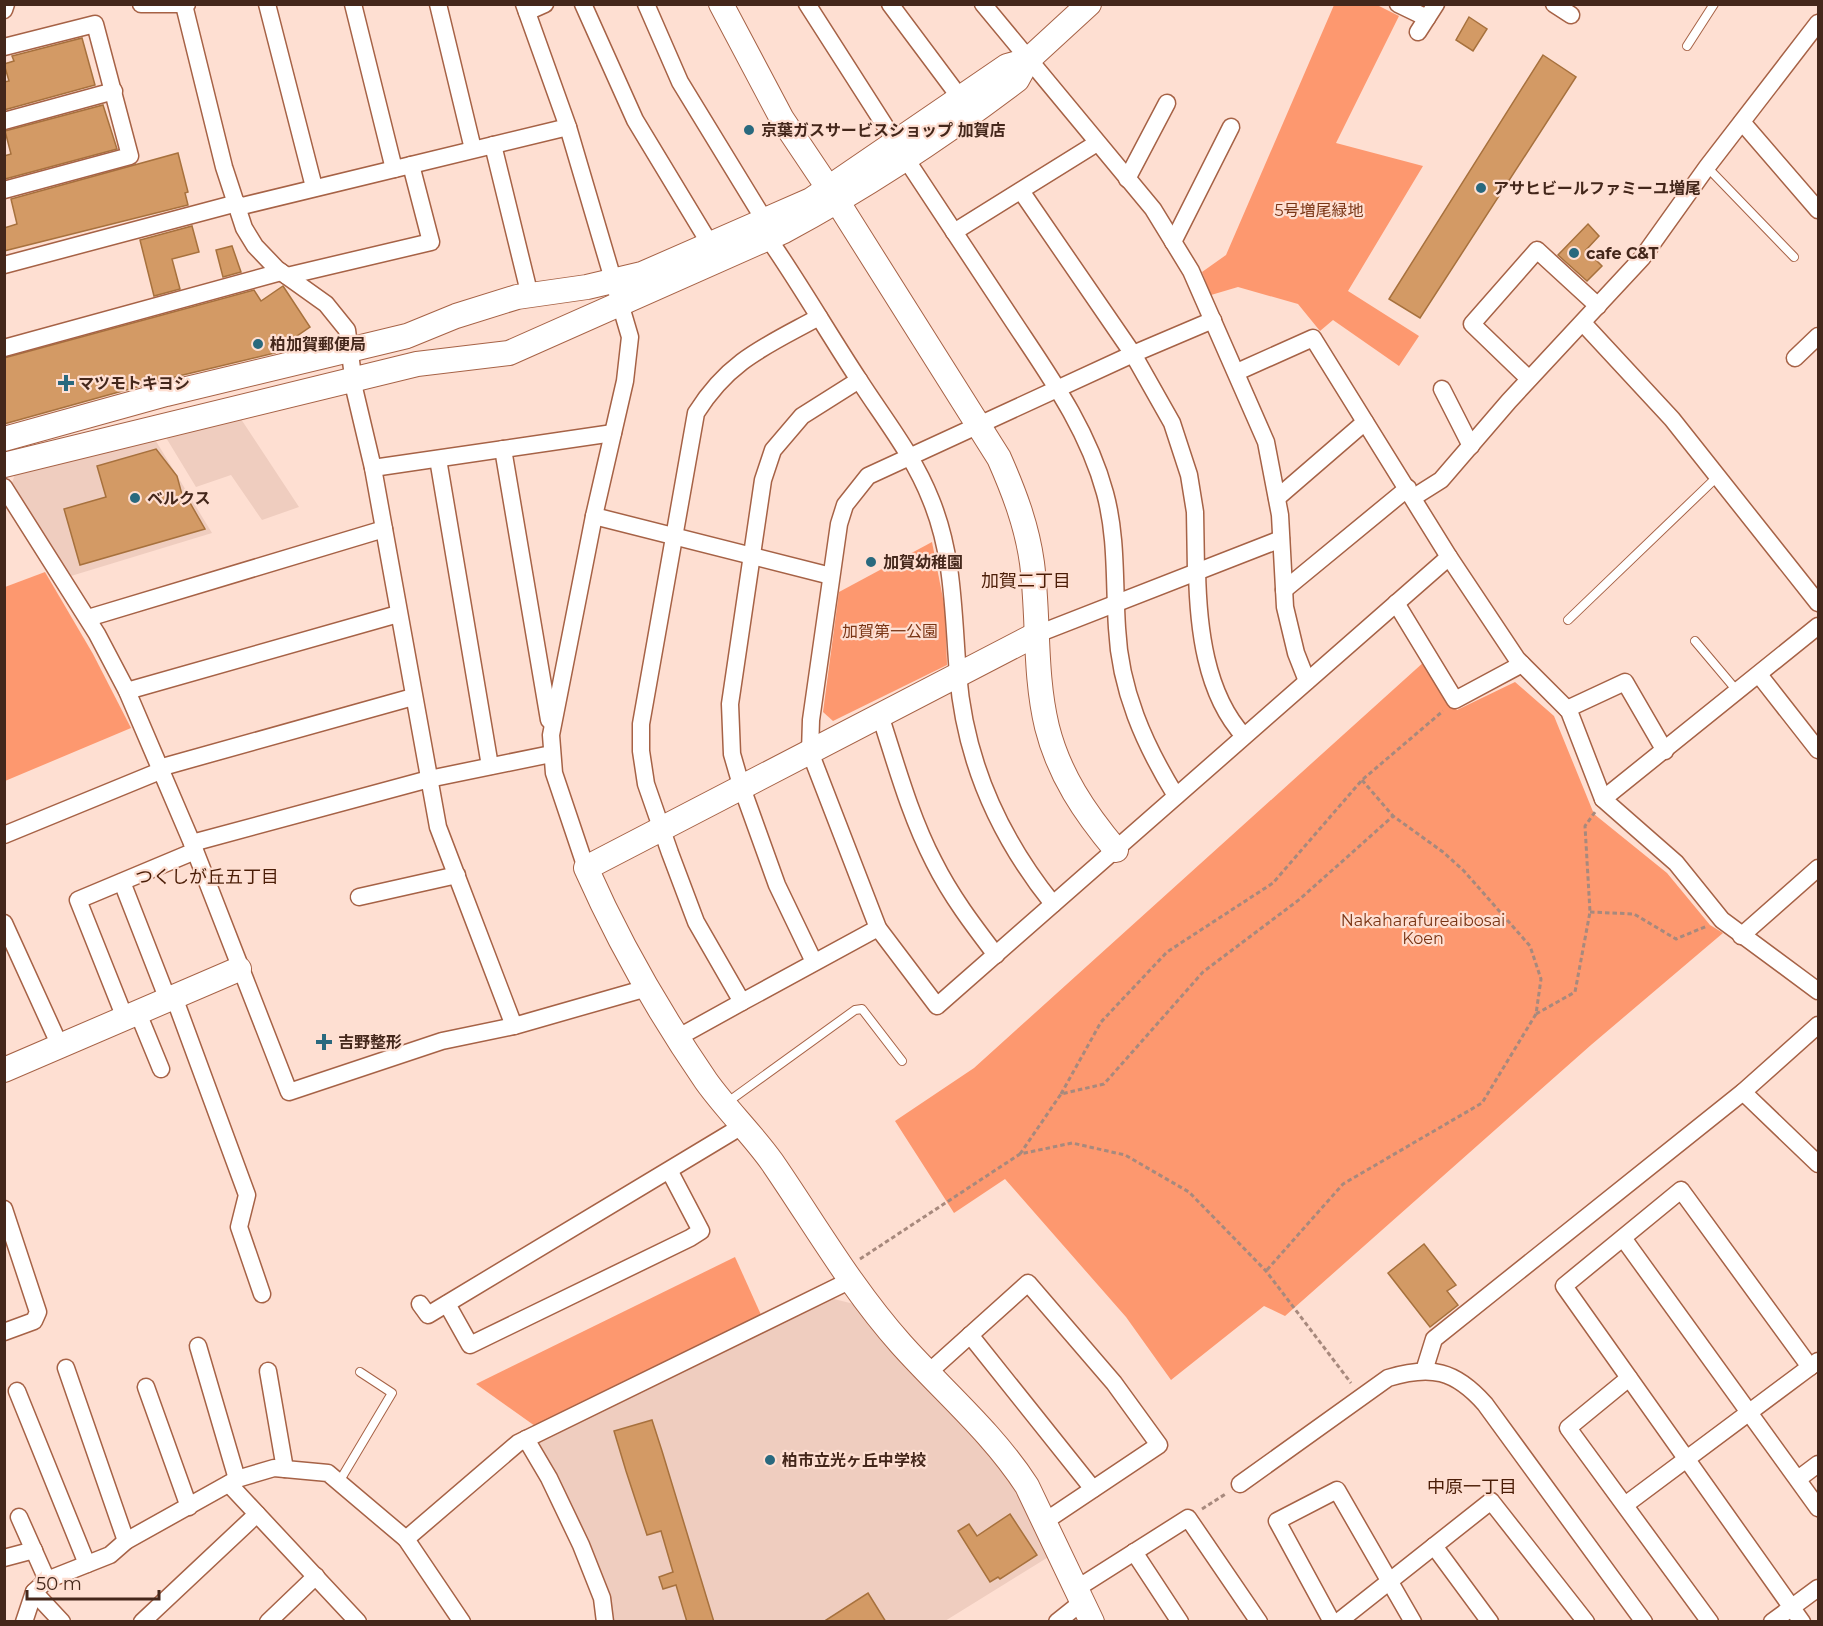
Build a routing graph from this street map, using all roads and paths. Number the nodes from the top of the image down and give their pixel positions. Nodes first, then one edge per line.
1 (6, 4) edge
2 (141, 4) edge
3 (267, 4) edge
4 (353, 4) edge
5 (438, 4) edge
6 (545, 4) edge
7 (583, 4) edge
8 (646, 4) edge
9 (721, 4) edge
10 (807, 4) edge
11 (890, 4) edge
12 (983, 4) edge
13 (1089, 4) edge
14 (1398, 4) edge
15 (1554, 4) edge
16 (1714, 4) edge
17 (185, 5) edge
18 (526, 8) edge
19 (4, 10) edge
20 (1571, 15) dead end
21 (1427, 18) edge
22 (1818, 23) edge
23 (1687, 46) dead end
24 (4, 47) edge
25 (1028, 60) junction
26 (114, 91) junction
27 (961, 99) junction
28 (1167, 103) dead end
29 (4, 121) edge
30 (1742, 122) junction
31 (568, 127) junction
32 (1231, 127) dead end
33 (1097, 143) junction
34 (493, 145) junction
35 (473, 149) junction
36 (901, 151) junction
37 (411, 165) junction
38 (1707, 167) junction
39 (394, 170) junction
40 (1127, 178) junction
41 (314, 187) junction
42 (4, 190) edge
43 (1021, 191) junction
44 (833, 195) junction
45 (237, 205) junction
46 (1818, 210) edge
47 (767, 230) junction
48 (954, 232) junction
49 (1173, 242) junction
50 (710, 244) junction
51 (1794, 256) dead end
52 (4, 266) edge
53 (284, 274) junction
54 (613, 280) junction
55 (530, 296) junction
56 (621, 303) junction
57 (1598, 306) junction
58 (819, 317) junction
59 (1213, 320) junction
60 (1583, 323) junction
61 (1818, 336) edge
62 (4, 348) edge
63 (350, 350) junction
64 (1133, 354) junction
65 (1796, 358) dead end
66 (1237, 372) junction
67 (1529, 379) junction
68 (354, 380) junction
69 (859, 380) junction
70 (220, 381) junction
71 (1059, 389) junction
72 (1442, 389) dead end
73 (230, 411) junction
74 (1365, 422) junction
75 (979, 423) junction
76 (613, 433) junction
77 (4, 439) edge
78 (1472, 446) junction
79 (503, 449) junction
80 (910, 455) junction
81 (438, 459) junction
82 (4, 465) edge
83 (373, 468) junction
84 (1718, 476) junction
85 (4, 487) edge
86 (1411, 493) junction
87 (1277, 498) junction
88 (594, 516) junction
89 (384, 529) junction
90 (672, 535) junction
91 (1281, 539) junction
92 (752, 557) junction
93 (1449, 557) junction
94 (1196, 571) junction
95 (831, 576) junction
96 (1284, 590) junction
97 (1117, 602) junction
98 (1396, 603) junction
99 (1818, 603) edge
100 (398, 614) junction
101 (88, 618) junction
102 (1568, 620) dead end
103 (1818, 626) edge
104 (1035, 635) junction
105 (1695, 641) dead end
106 (1522, 664) junction
107 (958, 675) junction
108 (1760, 676) junction
109 (1307, 681) junction
110 (127, 692) junction
111 (1738, 693) junction
112 (413, 697) junction
113 (1455, 700) junction
114 (1567, 709) junction
115 (880, 715) junction
116 (551, 735) junction
117 (1244, 736) junction
118 (1818, 750) edge
119 (1665, 751) junction
120 (810, 752) junction
121 (551, 754) junction
122 (490, 766) junction
123 (160, 769) junction
124 (429, 779) junction
125 (1362, 780) junction
126 (741, 785) junction
127 (1176, 796) junction
128 (1603, 799) junction
129 (1393, 816) junction
130 (661, 828) junction
131 (4, 835) edge
132 (194, 847) junction
133 (1116, 850) junction
134 (586, 868) junction
135 (1818, 868) edge
136 (457, 875) junction
137 (122, 882) junction
138 (359, 897) dead end
139 (1053, 904) junction
140 (1590, 912) junction
141 (1722, 920) junction
142 (4, 923) edge
143 (878, 928) junction
144 (1741, 936) junction
145 (996, 955) junction
146 (814, 962) junction
147 (239, 969) junction
148 (647, 988) junction
149 (1818, 991) edge
150 (171, 998) junction
151 (742, 1002) junction
152 (1536, 1014) junction
153 (132, 1016) junction
154 (1818, 1024) edge
155 (514, 1026) junction
156 (677, 1038) junction
157 (60, 1046) junction
158 (902, 1061) dead end
159 (161, 1069) dead end
160 (4, 1070) edge
161 (1743, 1092) junction
162 (1061, 1094) junction
163 (724, 1104) junction
164 (742, 1126) junction
165 (1020, 1154) junction
166 (1818, 1164) edge
167 (670, 1172) junction
168 (4, 1209) edge
169 (1623, 1238) junction
170 (1266, 1270) junction
171 (847, 1275) junction
172 (262, 1294) dead end
173 (420, 1304) dead end
174 (447, 1304) junction
175 (4, 1332) edge
176 (970, 1335) junction
177 (198, 1346) dead end
178 (1814, 1364) edge
179 (66, 1368) dead end
180 (268, 1371) dead end
181 (1424, 1371) junction
182 (360, 1372) dead end
183 (929, 1372) junction
184 (1629, 1378) junction
185 (146, 1387) dead end
186 (17, 1391) dead end
187 (1361, 1397) junction
188 (1749, 1412) junction
189 (526, 1439) junction
190 (1687, 1459) junction
191 (1818, 1464) edge
192 (285, 1469) junction
193 (1798, 1479) junction
194 (233, 1482) junction
195 (339, 1482) junction
196 (1240, 1484) joint
197 (1093, 1489) junction
198 (1625, 1505) junction
199 (189, 1507) junction
200 (1818, 1508) edge
201 (257, 1514) junction
202 (20, 1517) dead end
203 (1188, 1518) junction
204 (1044, 1522) junction
205 (406, 1539) junction
206 (126, 1541) junction
207 (1434, 1546) junction
208 (34, 1550) junction
209 (1134, 1552) junction
210 (4, 1558) edge
211 (87, 1564) junction
212 (316, 1576) junction
213 (1390, 1580) junction
214 (40, 1586) junction
215 (1818, 1588) edge
216 (1084, 1604) edge
217 (1791, 1607) junction
218 (24, 1622) edge
219 (62, 1622) edge
220 (142, 1622) edge
221 (268, 1622) edge
222 (358, 1622) edge
223 (462, 1622) edge
224 (606, 1622) edge
225 (1057, 1622) edge
226 (1180, 1622) edge
227 (1259, 1622) edge
228 (1332, 1622) edge
229 (1338, 1622) edge
230 (1413, 1622) edge
231 (1490, 1622) edge
232 (1586, 1622) edge
233 (1644, 1622) edge
234 (1710, 1622) edge
235 (1772, 1622) edge
236 (1802, 1622) edge

1 - 19 street
2 - 17 street
3 - 41 street
4 - 39 street
5 - 35 street
6 - 18 street
7 - 50 street
8 - 47 street
9 - 44 street
10 - 36 street
11 - 27 street
12 - 25 street
13 - 25 street
14 - 21 street
15 - 20 street
16 - 23 lane
17 - 45 street
18 - 31 street
22 - 30 street
24 - 26 street
25 - 27 street
25 - 33 street
25 - 36 street
26 - 29 street
26 - 42 street
27 - 36 street
28 - 40 street
30 - 38 street
30 - 46 street
31 - 34 street
31 - 54 street
32 - 49 street
33 - 40 street
33 - 43 street
34 - 35 street
34 - 55 street
35 - 37 street
36 - 44 street
36 - 48 street
37 - 39 street
37 - 53 street
38 - 51 lane
38 - 57 street
39 - 41 street
40 - 49 street
41 - 45 street
43 - 48 street
43 - 64 street
44 - 47 street
44 - 75 street
45 - 52 street
45 - 53 street
47 - 50 street
47 - 56 street
47 - 58 street
48 - 71 street
49 - 59 street
50 - 54 street
53 - 62 street
53 - 63 street
54 - 55 street
54 - 56 street
55 - 63 street
56 - 68 street
56 - 76 street
57 - 60 street
57 - 67 street
58 - 69 street
58 - 90 street
59 - 64 street
59 - 66 street
60 - 67 street
60 - 84 street
61 - 65 street
63 - 68 street
63 - 70 street
64 - 71 street
64 - 94 street
66 - 74 street
66 - 87 street
67 - 78 street
68 - 73 street
68 - 83 street
69 - 80 street
69 - 92 street
70 - 73 street
70 - 77 street
71 - 75 street
71 - 97 street
72 - 78 street
73 - 82 street
74 - 86 street
74 - 87 street
75 - 80 street
75 - 104 street
76 - 79 street
76 - 88 street
78 - 86 street
79 - 81 street
79 - 116 street
80 - 95 street
80 - 107 street
81 - 83 street
81 - 122 street
83 - 89 street
84 - 99 street
84 - 102 lane
85 - 101 street
86 - 93 street
86 - 96 street
87 - 91 street
88 - 90 street
88 - 116 street
89 - 100 street
89 - 101 street
90 - 92 street
90 - 130 street
91 - 94 street
91 - 96 street
92 - 95 street
92 - 126 street
93 - 98 street
93 - 106 street
94 - 97 street
94 - 117 street
95 - 120 street
96 - 109 street
97 - 104 street
97 - 127 street
98 - 109 street
98 - 113 street
100 - 110 street
100 - 112 street
101 - 110 street
103 - 108 street
104 - 107 street
104 - 133 street
105 - 111 lane
106 - 113 street
106 - 114 street
107 - 115 street
107 - 139 street
108 - 111 street
108 - 118 street
109 - 117 street
110 - 123 street
111 - 119 street
112 - 123 street
112 - 124 street
113 - 125 path
114 - 119 street
114 - 128 street
115 - 120 street
115 - 145 street
116 - 121 street
117 - 127 street
119 - 128 street
120 - 126 street
120 - 143 street
121 - 122 street
121 - 134 street
122 - 124 street
123 - 131 street
123 - 132 street
124 - 132 street
124 - 136 street
125 - 129 path
125 - 162 path
126 - 130 street
126 - 146 street
127 - 133 street
128 - 140 path
128 - 141 street
129 - 152 path
129 - 162 path
130 - 134 street
130 - 151 street
132 - 137 street
132 - 147 street
133 - 139 street
134 - 148 street
135 - 144 street
136 - 138 street
136 - 155 street
137 - 150 street
137 - 153 street
139 - 145 street
140 - 141 path
140 - 152 path
141 - 144 street
142 - 157 street
143 - 145 street
143 - 146 street
144 - 149 street
146 - 151 street
147 - 150 street
147 - 155 street
148 - 155 street
148 - 156 street
150 - 153 street
150 - 172 street
151 - 156 street
152 - 170 path
153 - 157 street
153 - 159 street
154 - 161 street
156 - 163 street
157 - 160 street
158 - 163 lane
161 - 166 street
161 - 181 street
162 - 165 path
163 - 164 street
164 - 167 street
164 - 171 street
165 - 170 path
165 - 171 path
167 - 174 street
167 - 174 street
168 - 175 street
169 - 178 street
169 - 184 street
169 - 188 street
170 - 187 path
171 - 183 street
171 - 189 street
173 - 174 street
176 - 183 street
176 - 197 street
176 - 197 street
177 - 194 street
178 - 188 street
179 - 206 street
180 - 192 street
181 - 187 street
181 - 233 street
182 - 195 lane
183 - 204 street
184 - 190 street
184 - 198 street
185 - 199 street
186 - 211 street
187 - 196 street
188 - 190 street
188 - 193 street
189 - 205 street
189 - 224 street
190 - 198 street
190 - 217 street
191 - 193 street
192 - 194 street
192 - 195 street
193 - 200 street
194 - 199 street
194 - 201 street
195 - 205 street
196 - 203 path
197 - 204 street
198 - 234 street
199 - 206 street
201 - 212 street
201 - 220 street
202 - 208 street
203 - 209 street
203 - 227 street
204 - 216 street
205 - 223 street
206 - 211 street
207 - 213 street
207 - 231 street
207 - 232 street
208 - 210 street
208 - 214 street
209 - 216 street
209 - 226 street
211 - 214 street
212 - 221 street
212 - 222 street
213 - 228 street
213 - 229 street
213 - 230 street
214 - 218 street
214 - 219 street
215 - 217 street
216 - 225 street
217 - 235 street
217 - 236 street

